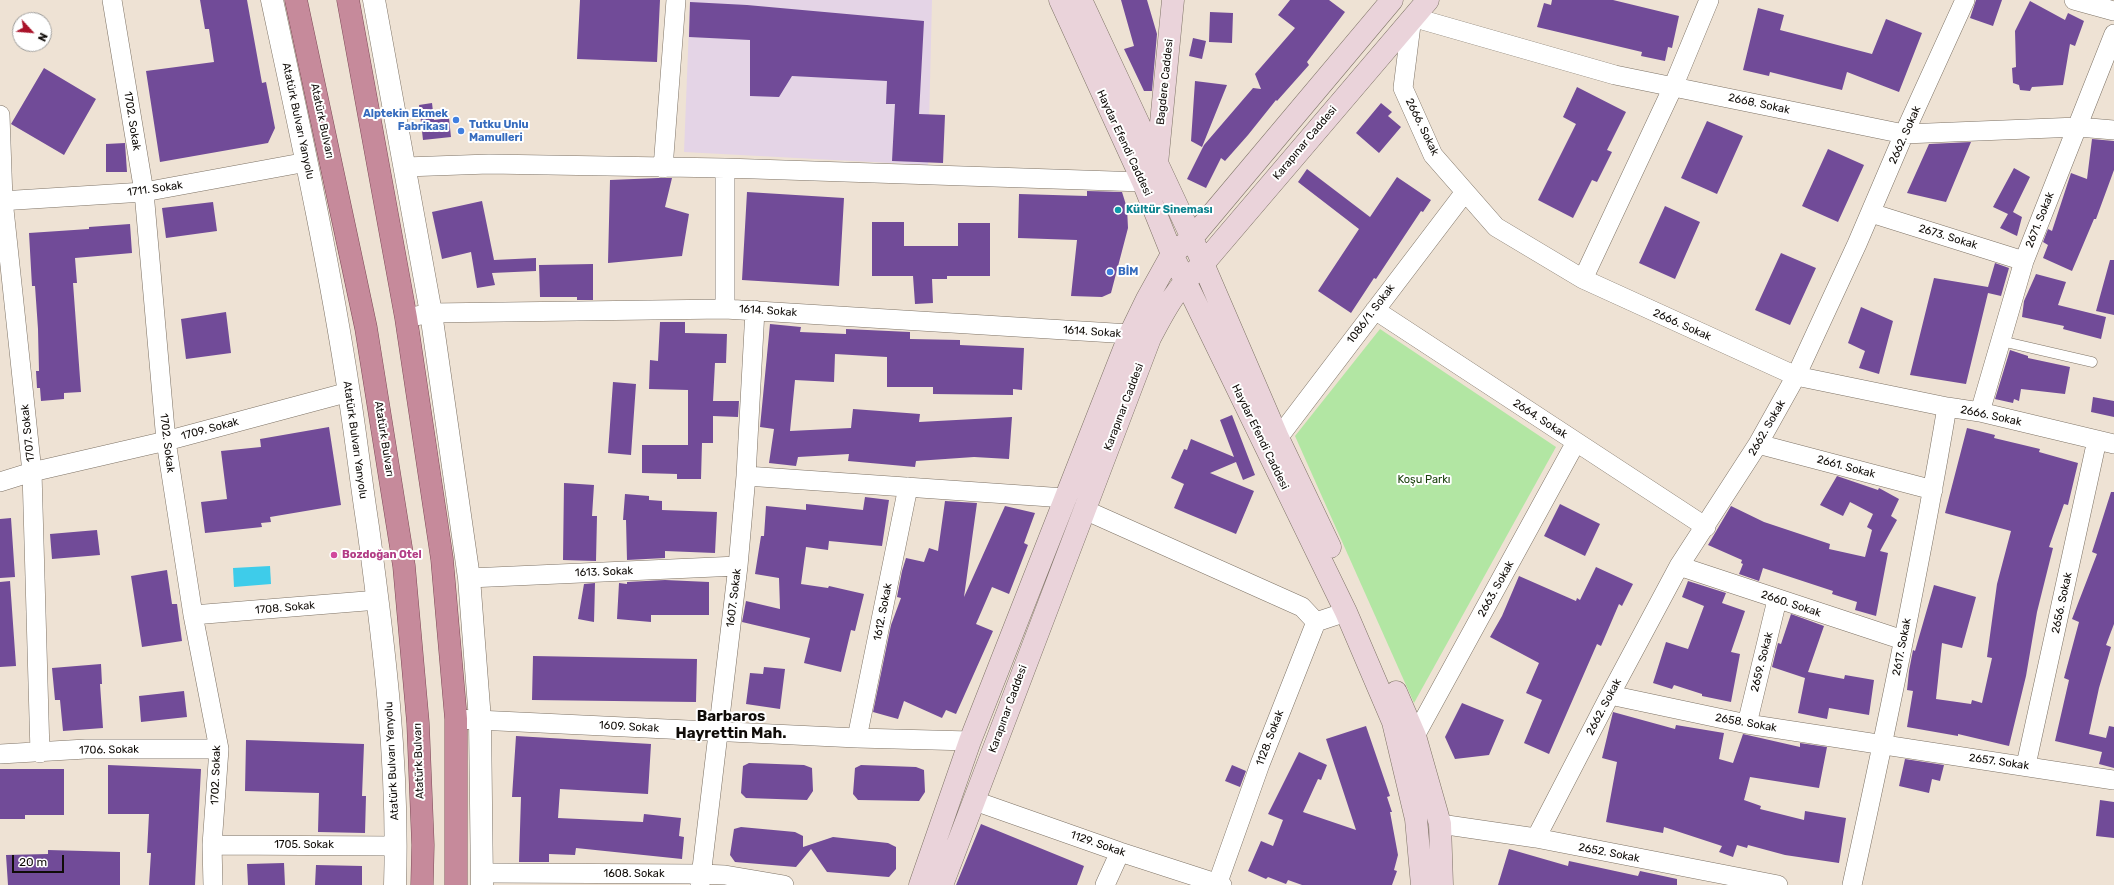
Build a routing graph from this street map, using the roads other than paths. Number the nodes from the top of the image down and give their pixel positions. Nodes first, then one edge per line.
1 (112, 0) edge
2 (272, 0) edge
3 (296, 0) edge
4 (348, 0) edge
5 (374, 0) edge
6 (676, 0) edge
7 (1060, 0) edge
8 (1081, 0) edge
9 (1173, 0) edge
10 (1391, 0) edge
11 (1428, 0) edge
12 (1709, 0) edge
13 (1965, 0) edge
14 (2074, 0) edge
15 (2114, 11) edge
16 (1412, 17) junction
17 (2114, 34) edge
18 (1673, 87) junction
19 (395, 115) junction
20 (0, 116) edge
21 (372, 120) junction
22 (2078, 126) junction
23 (2114, 130) edge
24 (1904, 134) junction
25 (307, 162) junction
26 (1157, 164) junction
27 (405, 167) junction
28 (663, 168) junction
29 (725, 168) junction
30 (1143, 182) junction
31 (144, 192) junction
32 (1465, 192) junction
33 (2, 201) edge
34 (1871, 213) junction
35 (1192, 238) junction
36 (1172, 254) junction
37 (2024, 261) junction
38 (1203, 264) junction
39 (1185, 279) junction
40 (1583, 279) junction
41 (725, 308) junction
42 (755, 310) junction
43 (1375, 310) junction
44 (431, 312) junction
45 (406, 318) junction
46 (1130, 334) junction
47 (2001, 340) junction
48 (2092, 362) dead end
49 (1796, 376) junction
50 (349, 392) junction
51 (1947, 407) junction
52 (1980, 412) junction
53 (1278, 438) junction
54 (166, 441) junction
55 (1576, 442) junction
56 (2106, 442) edge
57 (1758, 444) junction
58 (32, 472) junction
59 (746, 476) junction
60 (0, 482) edge
61 (908, 487) junction
62 (1933, 490) junction
63 (1065, 498) junction
64 (1085, 510) junction
65 (1706, 527) junction
66 (738, 566) junction
67 (1679, 566) junction
68 (469, 578) junction
69 (378, 600) junction
70 (1777, 600) junction
71 (1346, 612) junction
72 (193, 615) junction
73 (1316, 622) junction
74 (1903, 640) junction
75 (1610, 695) junction
76 (456, 719) junction
77 (480, 720) junction
78 (1747, 724) junction
79 (718, 731) junction
80 (1415, 736) junction
81 (857, 738) junction
82 (970, 741) junction
83 (1883, 745) junction
84 (219, 749) junction
85 (40, 752) junction
86 (0, 754) edge
87 (2026, 765) junction
88 (2114, 780) edge
89 (974, 801) junction
90 (1440, 824) junction
91 (1536, 838) junction
92 (212, 844) junction
93 (396, 846) junction
94 (1120, 852) junction
95 (483, 879) edge
96 (701, 880) edge
97 (1726, 880) edge
98 (213, 885) edge
99 (395, 885) edge
100 (422, 885) edge
101 (456, 885) edge
102 (784, 885) edge
103 (920, 885) edge
104 (942, 885) edge
105 (1105, 885) edge
106 (1219, 885) edge
107 (1422, 885) edge
108 (1442, 885) edge
109 (1778, 885) edge
110 (1852, 885) edge

1 - 31 street, 1702. Sokak
2 - 25 street, Atatürk Bulvarı Yanyolu
3 - 100 highway, Atatürk Bulvarı
4 - 21 highway
5 - 19 street
6 - 28 street
7 - 30 main road, Haydar Efendi Caddesi
8 - 26 main road, Haydar Efendi Caddesi
9 - 26 main road, Bagdere Caddesi
10 - 35 main road, Karapınar Caddesi
11 - 16 main road, Karapınar Caddesi
12 - 18 street
13 - 24 street, 2662. Sokak
14 - 15 street
16 - 18 street, 2668. Sokak
16 - 32 street, 2666. Sokak
16 - 38 main road, Karapınar Caddesi
17 - 22 street, 2671. Sokak
18 - 24 street, 2668. Sokak
18 - 40 street
19 - 21 street
19 - 27 street
20 - 33 street, 1707. Sokak
21 - 45 highway
22 - 23 street, 2668. Sokak
22 - 24 street, 2668. Sokak
22 - 37 street, 2671. Sokak
24 - 34 street, 2662. Sokak
25 - 31 street, 1711. Sokak
25 - 50 street, Atatürk Bulvarı Yanyolu
26 - 35 main road, Haydar Efendi Caddesi
27 - 28 street
27 - 44 street
28 - 29 street
29 - 30 street
29 - 41 street
30 - 36 main road, Haydar Efendi Caddesi
31 - 33 street, 1711. Sokak
31 - 54 street, 1702. Sokak
32 - 40 street, 2666. Sokak
32 - 43 street, 1086/1. Sokak
33 - 58 street, 1707. Sokak
34 - 37 street, 2673. Sokak
34 - 49 street, 2662. Sokak
35 - 36 main road, Karapınar Caddesi
35 - 38 main road, Haydar Efendi Caddesi
36 - 39 main road, Haydar Efendi Caddesi
36 - 46 main road, Karapınar Caddesi
37 - 47 street, 2671. Sokak
38 - 39 main road, Karapınar Caddesi
38 - 53 main road, Haydar Efendi Caddesi
39 - 64 main road, Karapınar Caddesi
39 - 71 main road, Haydar Efendi Caddesi
40 - 49 street, 2666. Sokak
41 - 42 street, 1614. Sokak
41 - 44 street, 1614. Sokak
42 - 46 street, 1614. Sokak
42 - 59 street, 1607. Sokak
43 - 53 street, 1086/1. Sokak
43 - 55 street, 2664. Sokak
44 - 45 street, 1614. Sokak
44 - 68 street
45 - 76 highway
46 - 63 main road, Karapınar Caddesi
47 - 48 lane
47 - 52 street, 2671. Sokak
49 - 51 street, 2666. Sokak
49 - 57 street, 2662. Sokak
50 - 54 street, 1709. Sokak
50 - 69 street, Atatürk Bulvarı Yanyolu
51 - 52 street, 2666. Sokak
51 - 62 street, 2617. Sokak
52 - 56 street, 2666. Sokak
53 - 80 main road, Haydar Efendi Caddesi
54 - 58 street, 1709. Sokak
54 - 72 street, 1702. Sokak
55 - 65 street, 2664. Sokak
55 - 80 street, 2663. Sokak
56 - 87 street, 2656. Sokak
57 - 62 street, 2661. Sokak
57 - 65 street, 2662. Sokak
58 - 60 street, 1709. Sokak
58 - 85 street, 1707. Sokak
59 - 61 street
59 - 66 street, 1607. Sokak
61 - 63 street
61 - 81 street, 1612. Sokak
62 - 74 street, 2617. Sokak
63 - 82 main road, Karapınar Caddesi
64 - 73 street
64 - 89 main road, Karapınar Caddesi
65 - 67 street, 2662. Sokak
66 - 68 street, 1613. Sokak
66 - 79 street, 1607. Sokak
67 - 70 street, 2660. Sokak
67 - 75 street, 2662. Sokak
68 - 77 street
69 - 72 street, 1708. Sokak
69 - 93 street, Atatürk Bulvarı Yanyolu
70 - 74 street, 2660. Sokak
70 - 78 street, 2659. Sokak
71 - 73 street
71 - 107 main road, Haydar Efendi Caddesi
72 - 84 street, 1702. Sokak
73 - 106 street, 1128. Sokak
74 - 83 street, 2617. Sokak
75 - 78 street, 2658. Sokak
75 - 91 street, 2662. Sokak
76 - 77 street, 1609. Sokak
76 - 101 highway
77 - 79 street, 1609. Sokak
77 - 95 street
78 - 83 street, 2658. Sokak
79 - 81 street, 1609. Sokak
79 - 96 street, 1607. Sokak
80 - 90 main road, Haydar Efendi Caddesi
81 - 82 street, 1609. Sokak
82 - 103 main road, Karapınar Caddesi
83 - 87 street, 2657. Sokak
83 - 110 street, 2617. Sokak
84 - 85 street, 1706. Sokak
84 - 92 street, 1702. Sokak
85 - 86 street, 1706. Sokak
87 - 88 street, 2657. Sokak
89 - 94 street, 1129. Sokak
89 - 104 main road, Karapınar Caddesi
90 - 91 street, 2652. Sokak
90 - 108 main road, Haydar Efendi Caddesi
91 - 97 street, 2652. Sokak
92 - 93 street, 1705. Sokak
92 - 98 street, 1702. Sokak
93 - 99 street, Atatürk Bulvarı Yanyolu
94 - 105 street
94 - 106 street, 1129. Sokak
95 - 96 street, 1608. Sokak
96 - 102 street, 1608. Sokak
97 - 109 street, 2652. Sokak

